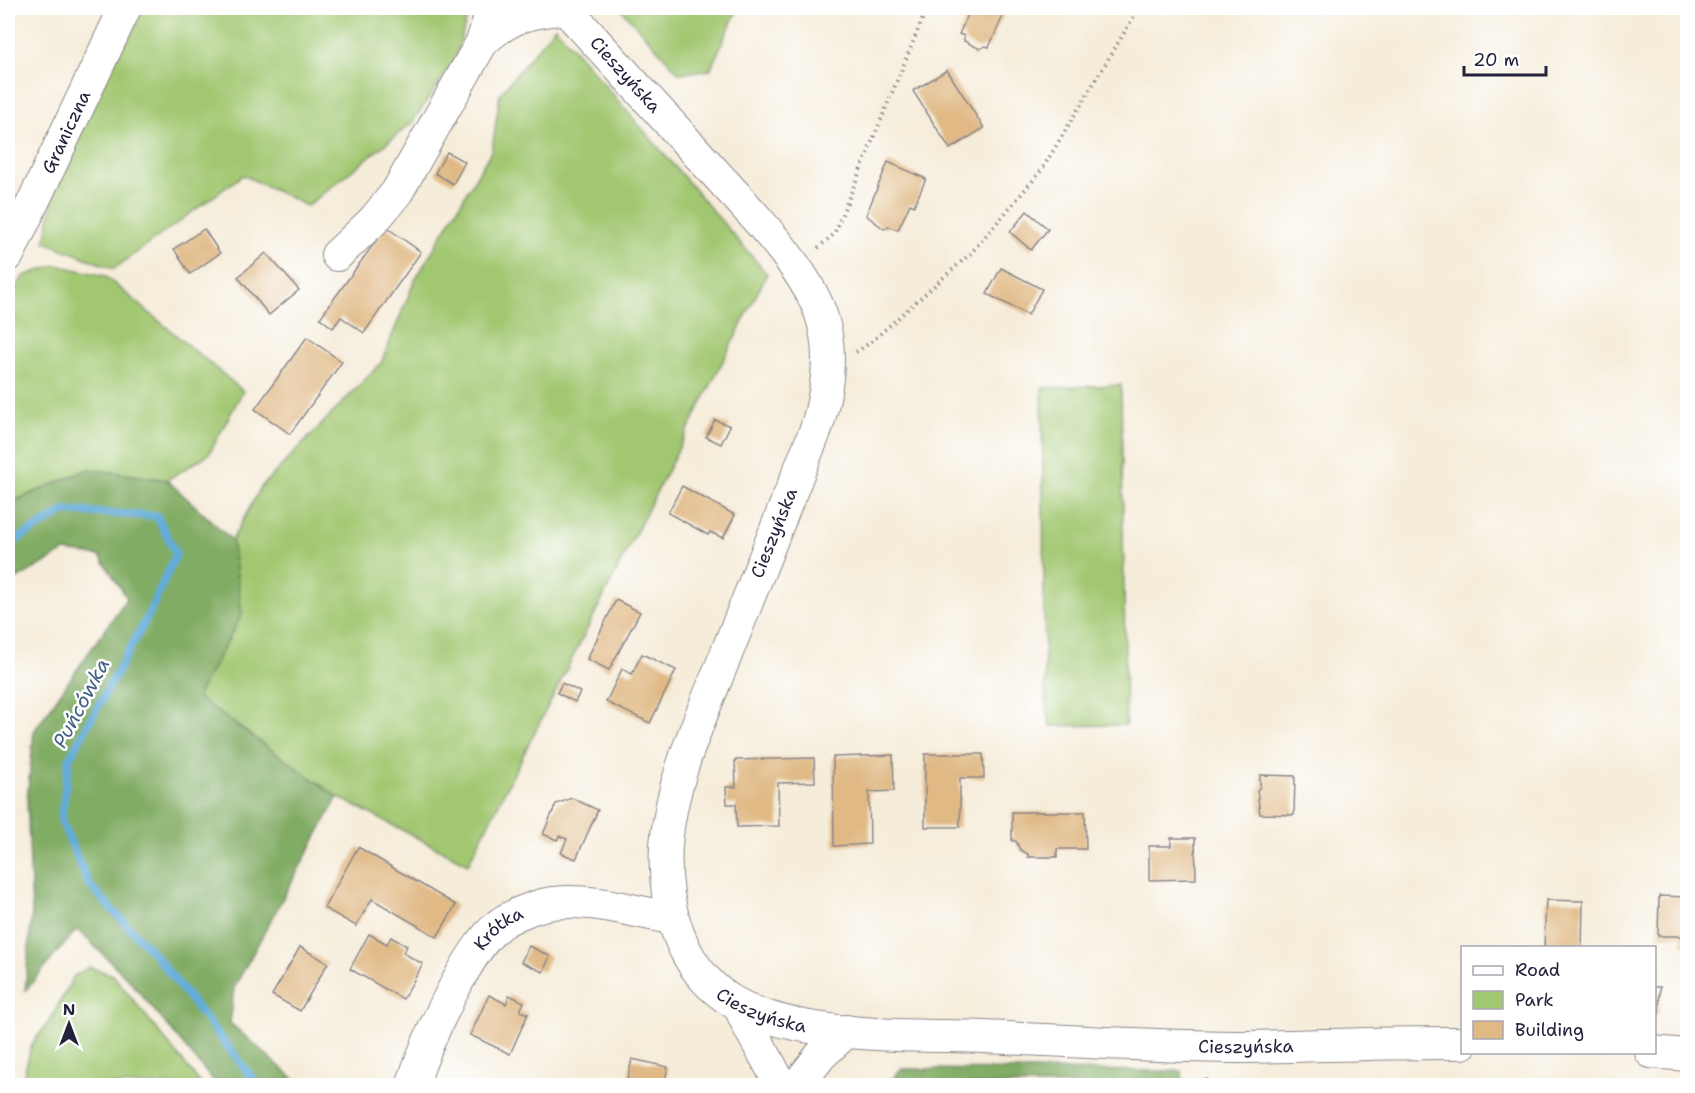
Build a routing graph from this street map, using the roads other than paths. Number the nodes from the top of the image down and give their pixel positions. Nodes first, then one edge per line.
1 (125, 8) edge
2 (493, 8) edge
3 (566, 8) edge
4 (482, 42) junction
5 (8, 255) edge
6 (337, 255) dead end
7 (672, 918) junction
8 (740, 1006) junction
9 (848, 1031) junction
10 (1461, 1043) edge
11 (1656, 1053) edge
12 (1688, 1056) edge
13 (412, 1086) edge
14 (780, 1086) edge
15 (797, 1086) edge

1 - 5 street, Graniczna
2 - 4 street
3 - 4 street
3 - 7 street, Cieszyńska
4 - 6 street
7 - 8 street, Cieszyńska
7 - 13 street, Krótka
8 - 9 street, Cieszyńska
8 - 14 street
9 - 10 street, Cieszyńska
9 - 15 street
11 - 12 street

